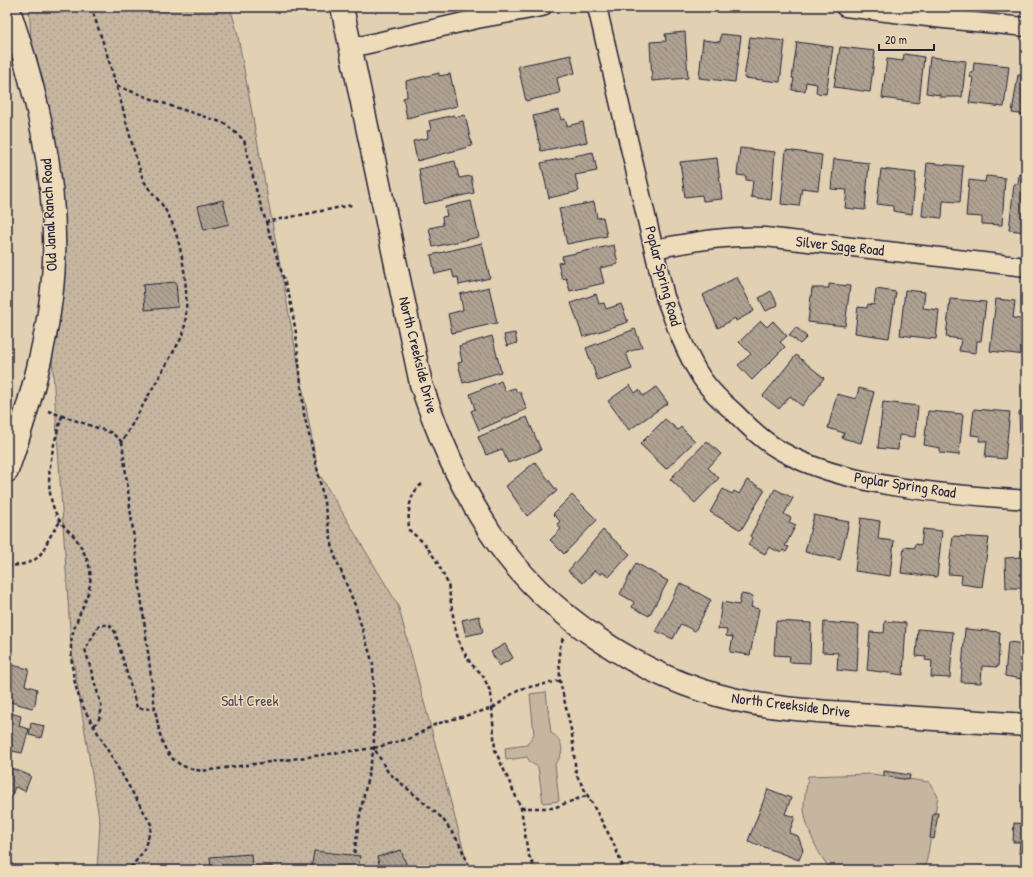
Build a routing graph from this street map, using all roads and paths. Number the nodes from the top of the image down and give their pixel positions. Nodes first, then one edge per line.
1 (8, 7) edge
2 (91, 7) edge
3 (342, 7) edge
4 (542, 7) edge
5 (597, 7) edge
6 (844, 7) edge
7 (1026, 27) edge
8 (351, 48) junction
9 (116, 85) junction
10 (352, 205) dead end
11 (265, 222) junction
12 (654, 249) junction
13 (1026, 267) edge
14 (28, 405) junction
15 (62, 416) junction
16 (122, 442) junction
17 (7, 471) edge
18 (422, 484) dead end
19 (1026, 500) edge
20 (60, 522) junction
21 (7, 566) edge
22 (575, 621) junction
23 (560, 681) junction
24 (493, 708) junction
25 (155, 709) junction
26 (1026, 725) edge
27 (94, 726) junction
28 (374, 748) junction
29 (588, 795) junction
30 (521, 808) junction
31 (354, 856) dead end
32 (129, 870) edge
33 (471, 870) edge
34 (536, 870) edge
35 (624, 870) edge

1 - 14 street, Old Janal Ranch Road
2 - 9 path
3 - 8 street, North Creekside Drive
4 - 8 street
5 - 12 street, Poplar Spring Road
6 - 7 street
8 - 22 street, North Creekside Drive
9 - 11 path
9 - 16 path
10 - 11 path
11 - 28 path
12 - 13 street, Silver Sage Road
12 - 19 street, Poplar Spring Road
14 - 15 path
14 - 17 street, Old Janal Ranch Road
15 - 16 path
15 - 20 path
16 - 25 path
18 - 24 path
20 - 21 path
20 - 27 path
22 - 23 path
22 - 26 street, North Creekside Drive
23 - 24 path
23 - 29 path
24 - 28 path
24 - 30 path
25 - 27 path
25 - 28 path
27 - 32 path
28 - 31 path
28 - 33 path
29 - 30 path
29 - 35 path
30 - 34 path

